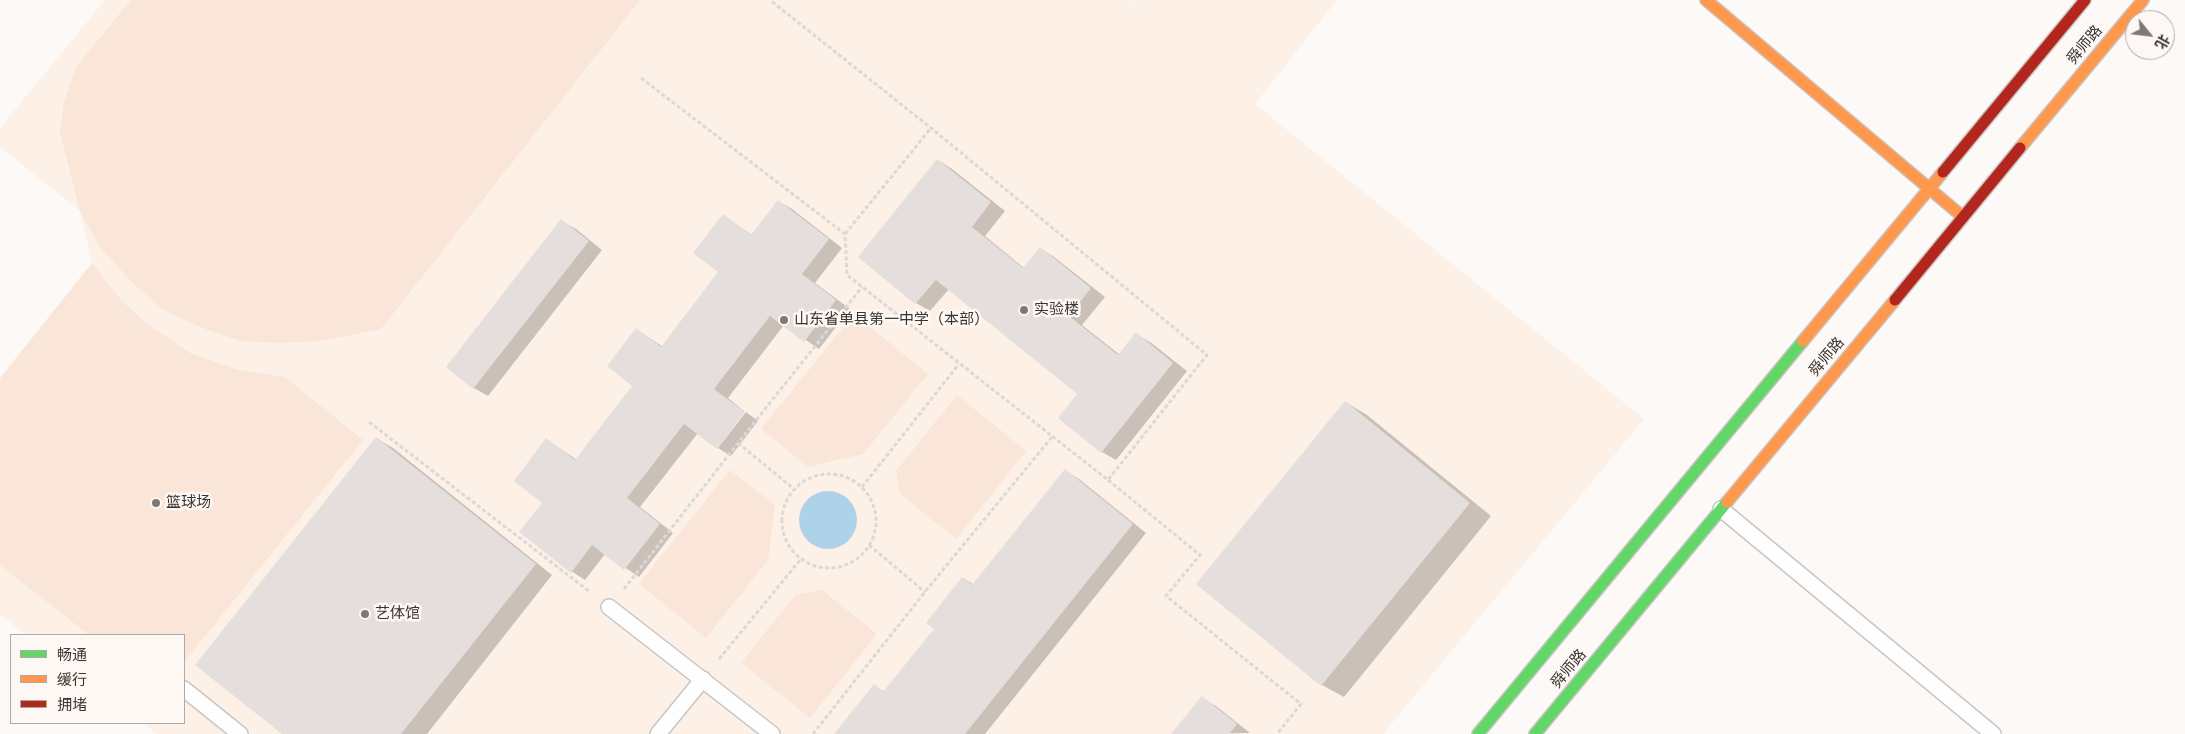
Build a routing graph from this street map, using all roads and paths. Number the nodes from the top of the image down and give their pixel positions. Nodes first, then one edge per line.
1 (770, 0) edge
2 (1706, 0) edge
3 (2085, 0) edge
4 (2143, 0) edge
5 (641, 78) dead end
6 (931, 128) junction
7 (1930, 188) junction
8 (1963, 217) junction
9 (845, 234) junction
10 (862, 287) junction
11 (959, 364) junction
12 (369, 422) dead end
13 (1052, 437) junction
14 (738, 442) junction
15 (1108, 480) junction
16 (862, 487) junction
17 (794, 489) junction
18 (1721, 508) junction
19 (868, 545) junction
20 (801, 559) junction
21 (925, 592) junction
22 (609, 607) junction
23 (702, 679) joint
24 (185, 690) edge
25 (240, 734) edge
26 (658, 734) edge
27 (772, 734) edge
28 (813, 734) edge
29 (1277, 734) edge
30 (1478, 734) edge
31 (1535, 734) edge
32 (1993, 734) edge

1 - 6 path
2 - 7 main road
3 - 7 main road, 舜师路
4 - 8 main road, 舜师路
5 - 9 path
6 - 9 path
6 - 15 path
7 - 8 main road
7 - 30 main road, 舜师路
8 - 18 main road, 舜师路
9 - 10 path
10 - 11 path
10 - 14 path
11 - 13 path
11 - 16 path
12 - 22 path
13 - 15 path
13 - 21 path
14 - 17 path
14 - 22 path
15 - 29 path
16 - 17 path
16 - 19 path
17 - 20 path
18 - 31 main road, 舜师路
18 - 32 lane
19 - 20 path
19 - 21 path
20 - 23 path
21 - 28 path
22 - 27 lane
23 - 26 lane
24 - 25 lane

